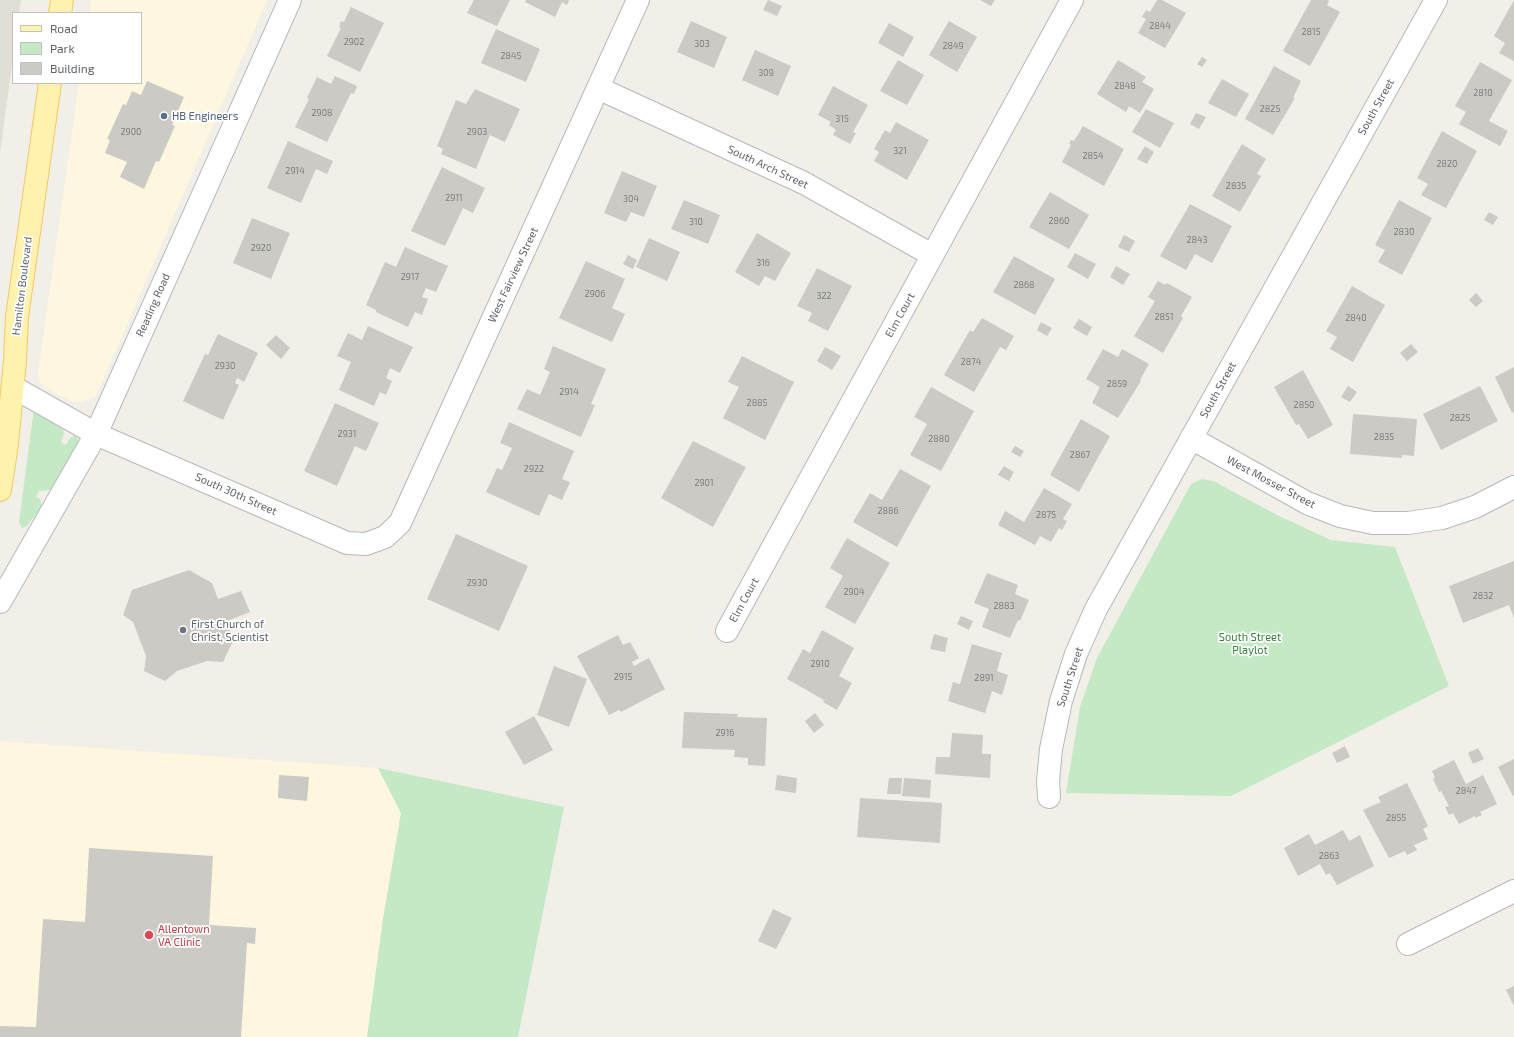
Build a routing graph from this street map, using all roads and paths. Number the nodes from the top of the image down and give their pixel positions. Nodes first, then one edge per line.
1 (62, 0) edge
2 (290, 0) edge
3 (638, 0) edge
4 (1072, 0) edge
5 (1436, 0) edge
6 (60, 12) edge
7 (50, 84) edge
8 (598, 88) junction
9 (932, 256) junction
10 (17, 317) junction
11 (0, 366) edge
12 (13, 387) junction
13 (96, 434) junction
14 (1191, 438) junction
15 (1514, 487) edge
16 (0, 490) edge
17 (377, 540) joint
18 (0, 602) edge
19 (727, 631) dead end
20 (1049, 797) dead end
21 (1514, 891) edge
22 (1408, 944) dead end

1 - 6 main road
2 - 13 street, Reading Road
3 - 8 street, West Fairview Street
4 - 9 street, Elm Court
5 - 14 street, South Street
7 - 10 main road, Hamilton Boulevard
8 - 9 street, South Arch Street
8 - 17 street, West Fairview Street
9 - 19 street, Elm Court
10 - 11 main road
10 - 12 main road, Hamilton Boulevard
12 - 13 street, South 30th Street
12 - 16 main road, Hamilton Boulevard
13 - 17 street, South 30th Street
13 - 18 street, Reading Road
14 - 15 street, West Mosser Street
14 - 20 street, South Street
21 - 22 street

